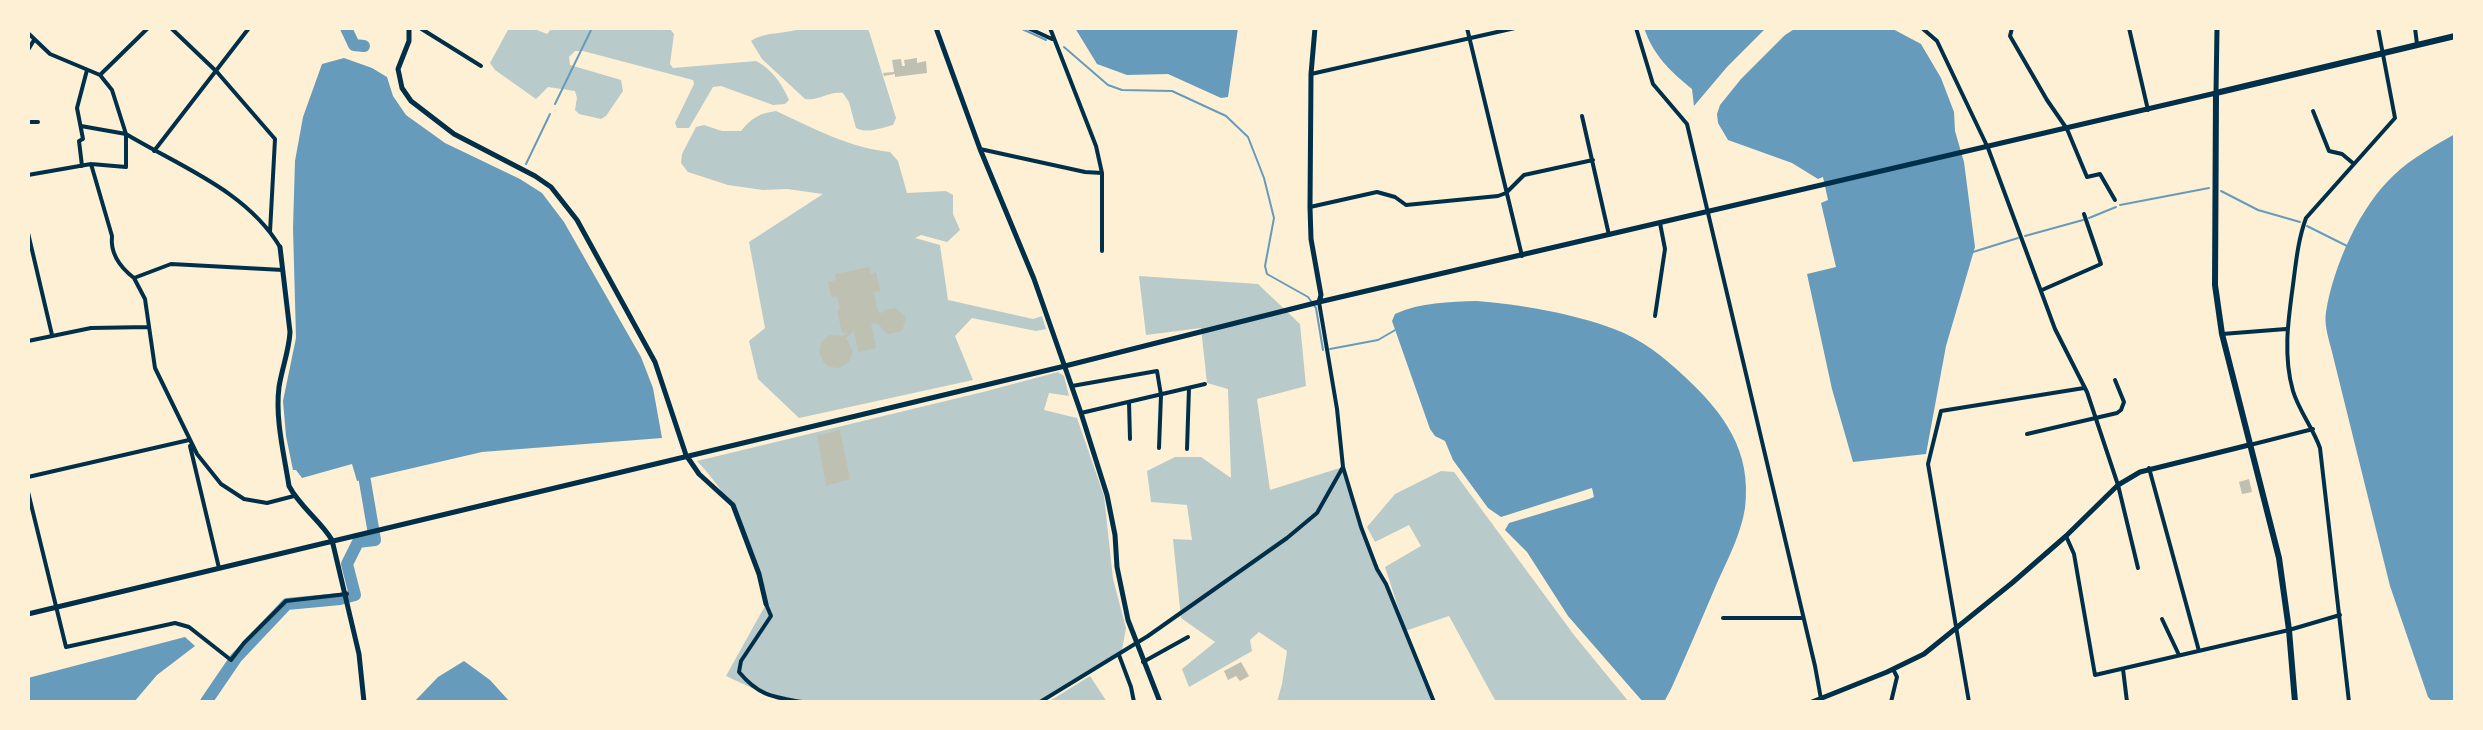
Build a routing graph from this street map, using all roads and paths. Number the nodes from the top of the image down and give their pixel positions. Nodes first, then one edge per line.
1 (148, 28) edge
2 (171, 28) edge
3 (249, 28) edge
4 (409, 28) edge
5 (420, 28) edge
6 (936, 28) edge
7 (1028, 28) edge
8 (1050, 28) edge
9 (1315, 28) edge
10 (1467, 28) edge
11 (1515, 28) edge
12 (1636, 28) edge
13 (1922, 28) edge
14 (2012, 28) edge
15 (2129, 28) edge
16 (2217, 28) edge
17 (2378, 28) edge
18 (2415, 28) edge
19 (28, 33) edge
20 (2455, 36) edge
21 (1470, 39) junction
22 (34, 40) junction
23 (1055, 40) junction
24 (2417, 44) junction
25 (28, 50) edge
26 (2383, 52) junction
27 (481, 66) dead end
28 (87, 70) junction
29 (217, 72) junction
30 (1311, 74) junction
31 (100, 75) junction
32 (2216, 93) junction
33 (2148, 110) junction
34 (2313, 111) dead end
35 (1582, 116) dead end
36 (28, 122) edge
37 (38, 122) dead end
38 (81, 126) junction
39 (2067, 129) junction
40 (126, 134) junction
41 (1988, 148) junction
42 (980, 149) junction
43 (154, 151) junction
44 (1593, 160) junction
45 (91, 164) junction
46 (2354, 164) junction
47 (82, 166) junction
48 (1102, 173) junction
49 (28, 175) edge
50 (1506, 193) junction
51 (2115, 200) dead end
52 (1310, 207) junction
53 (1708, 212) junction
54 (2084, 214) dead end
55 (1660, 223) junction
56 (270, 232) junction
57 (28, 233) edge
58 (1609, 235) junction
59 (280, 247) joint
60 (1102, 251) dead end
61 (1522, 256) junction
62 (284, 270) junction
63 (134, 278) junction
64 (2042, 290) junction
65 (1319, 302) junction
66 (1655, 316) dead end
67 (148, 327) junction
68 (2286, 329) junction
69 (2222, 334) junction
70 (52, 335) junction
71 (28, 341) edge
72 (1065, 366) junction
73 (2115, 380) dead end
74 (1205, 384) dead end
75 (1072, 386) junction
76 (1189, 388) junction
77 (2085, 388) junction
78 (1161, 395) junction
79 (1129, 402) junction
80 (1081, 413) junction
81 (2097, 418) junction
82 (2313, 429) junction
83 (2027, 434) dead end
84 (1130, 439) dead end
85 (189, 440) junction
86 (2249, 445) junction
87 (1159, 448) dead end
88 (1187, 449) dead end
89 (686, 455) junction
90 (1343, 467) junction
91 (2149, 468) junction
92 (28, 477) edge
93 (2118, 485) junction
94 (28, 492) edge
95 (294, 496) junction
96 (2066, 536) junction
97 (332, 540) junction
98 (219, 568) junction
99 (2138, 568) dead end
100 (347, 594) junction
101 (766, 604) joint
102 (56, 607) junction
103 (28, 614) edge
104 (2340, 615) junction
105 (1723, 618) dead end
106 (1803, 618) junction
107 (2162, 619) dead end
108 (1956, 629) junction
109 (2289, 630) junction
110 (1188, 637) dead end
111 (1136, 642) junction
112 (2199, 651) junction
113 (1119, 655) junction
114 (2179, 655) junction
115 (1143, 662) junction
116 (1893, 669) junction
117 (2123, 669) junction
118 (1821, 699) junction
119 (364, 702) edge
120 (802, 702) edge
121 (1040, 702) edge
122 (1134, 702) edge
123 (1160, 702) edge
124 (1434, 702) edge
125 (1812, 702) edge
126 (1891, 702) edge
127 (1969, 702) edge
128 (2127, 702) edge
129 (2295, 702) edge
130 (2349, 702) edge

1 - 31 street
2 - 29 street
3 - 29 street
4 - 89 street
5 - 27 street
6 - 42 street
7 - 23 street
8 - 23 street
9 - 30 street
10 - 21 street
11 - 21 street
12 - 53 street
13 - 41 street
14 - 39 street
15 - 33 street
16 - 32 street
17 - 26 street
18 - 24 street
19 - 22 street
20 - 24 main road
21 - 30 street
21 - 50 street
22 - 25 street
22 - 28 street
23 - 48 street
24 - 26 main road
26 - 32 main road
26 - 46 street
28 - 31 street
28 - 38 street
29 - 43 street
29 - 56 street
30 - 52 street
31 - 40 street
32 - 33 street
32 - 69 main road
33 - 39 street
34 - 46 street
35 - 44 street
36 - 37 street
38 - 40 street
38 - 47 street
39 - 41 street
39 - 51 street
40 - 43 street
40 - 45 street
41 - 53 street
41 - 64 street
42 - 48 street
42 - 72 street
43 - 56 street
44 - 50 street
44 - 58 street
45 - 47 street
45 - 63 street
46 - 68 street
47 - 49 street
48 - 60 street
50 - 52 street
50 - 61 street
52 - 65 street
53 - 55 street
53 - 106 street
54 - 64 street
55 - 58 street
55 - 66 street
56 - 59 street
57 - 70 street
58 - 61 street
59 - 62 street
61 - 65 street
62 - 63 street
62 - 95 street
63 - 67 street
64 - 77 street
65 - 72 street
65 - 90 street
67 - 70 street
67 - 85 street
68 - 69 street
68 - 82 street
69 - 86 main road
70 - 71 street
72 - 75 street
72 - 89 street
73 - 81 street
74 - 76 street
75 - 78 street
75 - 80 street
76 - 78 street
76 - 88 street
77 - 81 street
77 - 108 street
78 - 79 street
78 - 87 street
79 - 80 street
79 - 84 street
80 - 111 street
81 - 83 street
81 - 93 street
82 - 86 street
82 - 104 street
85 - 92 street
85 - 95 street
85 - 98 street
86 - 91 street
86 - 109 main road
89 - 97 street
89 - 101 street
90 - 111 street
90 - 124 street
91 - 93 street
91 - 112 street
93 - 96 street
93 - 99 street
94 - 102 street
95 - 97 street
96 - 108 street
96 - 117 street
97 - 98 street
97 - 100 street
98 - 102 street
100 - 102 street
100 - 119 street
101 - 120 street
102 - 103 street
104 - 109 street
104 - 130 street
105 - 106 street
106 - 118 street
107 - 114 street
108 - 116 street
108 - 127 street
109 - 112 street
109 - 129 main road
110 - 115 street
111 - 113 street
111 - 115 street
112 - 114 street
113 - 121 street
113 - 122 street
114 - 117 street
115 - 123 street
116 - 118 street
116 - 126 street
117 - 128 street
118 - 125 street

